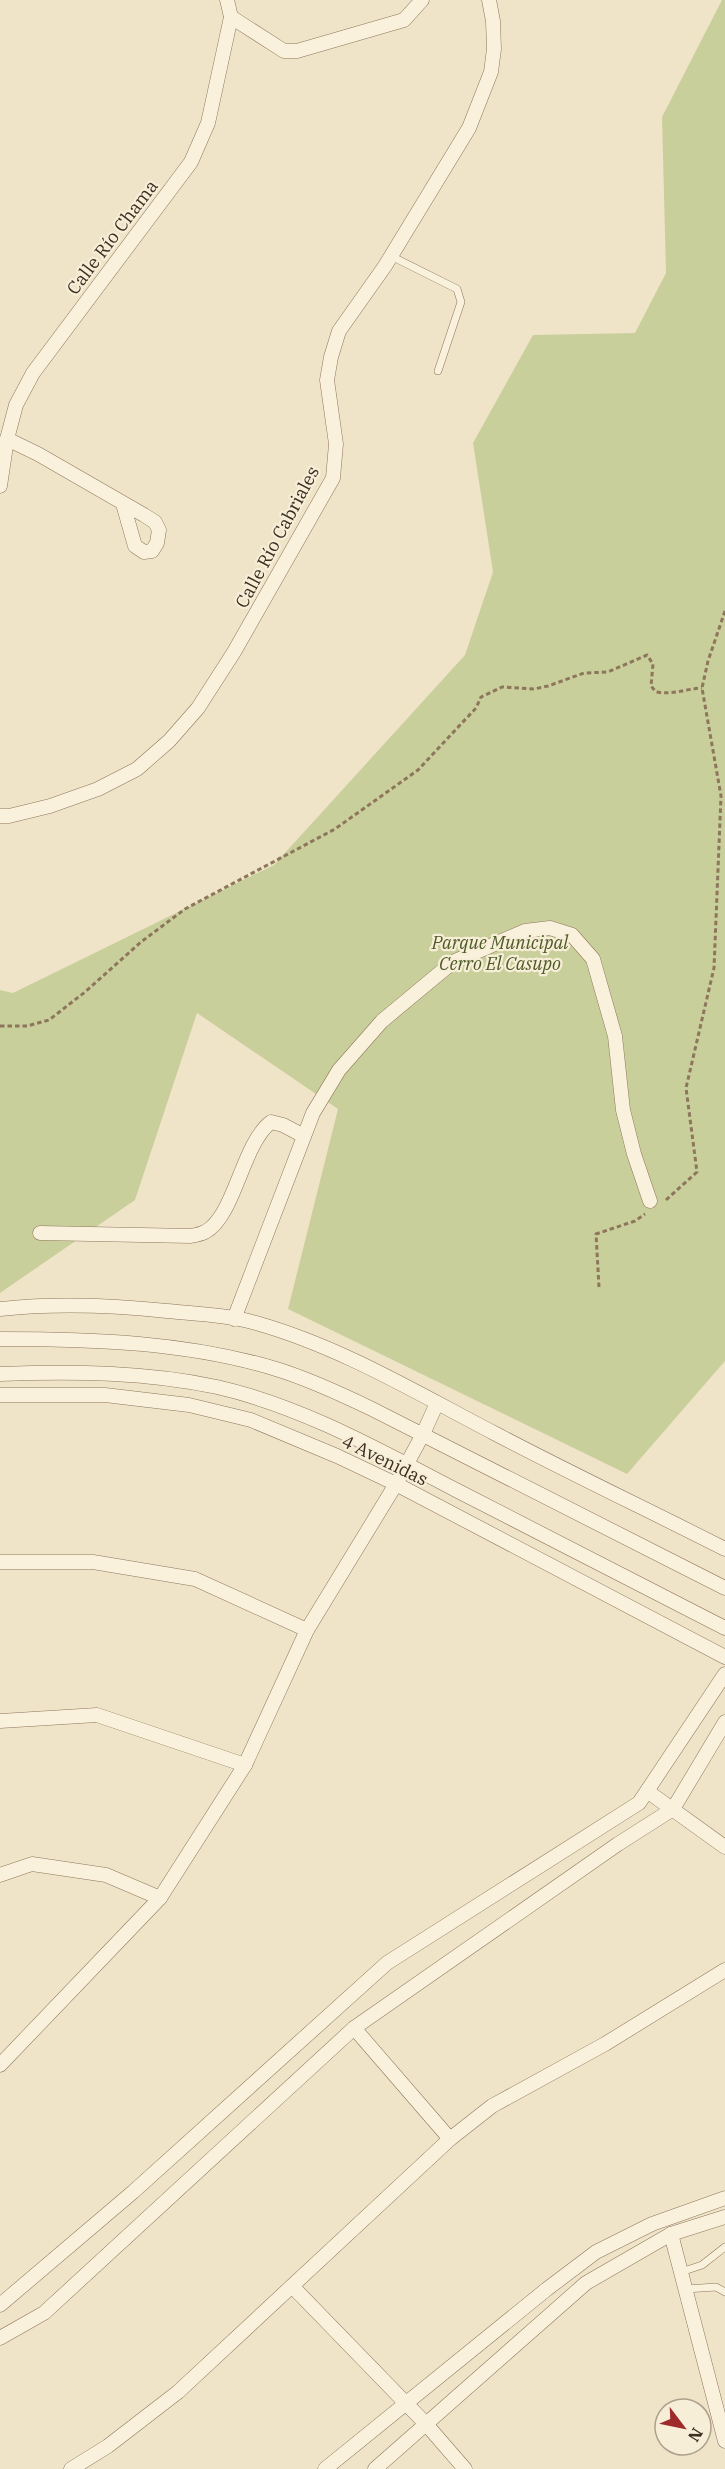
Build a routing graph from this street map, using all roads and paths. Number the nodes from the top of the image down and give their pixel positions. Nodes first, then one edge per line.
1 (227, 0) edge
2 (422, 0) edge
3 (489, 0) edge
4 (231, 17) junction
5 (391, 256) junction
6 (438, 371) dead end
7 (7, 439) junction
8 (0, 486) edge
9 (123, 504) dead end
10 (725, 611) edge
11 (702, 688) junction
12 (0, 816) edge
13 (0, 1026) edge
14 (304, 1136) junction
15 (656, 1204) junction
16 (40, 1233) dead end
17 (599, 1287) dead end
18 (0, 1309) edge
19 (234, 1319) junction
20 (0, 1339) edge
21 (0, 1374) edge
22 (0, 1395) edge
23 (436, 1403) junction
24 (423, 1434) junction
25 (406, 1464) junction
26 (396, 1484) junction
27 (725, 1549) edge
28 (0, 1563) edge
29 (725, 1588) edge
30 (725, 1628) edge
31 (308, 1630) junction
32 (725, 1657) edge
33 (725, 1674) edge
34 (0, 1721) edge
35 (725, 1722) edge
36 (245, 1765) junction
37 (647, 1791) junction
38 (673, 1809) junction
39 (725, 1847) edge
40 (0, 1875) edge
41 (160, 1898) junction
42 (725, 1970) edge
43 (354, 2028) junction
44 (0, 2065) edge
45 (450, 2139) junction
46 (725, 2198) edge
47 (725, 2217) edge
48 (672, 2234) junction
49 (725, 2247) edge
50 (681, 2272) junction
51 (292, 2286) junction
52 (686, 2289) junction
53 (725, 2292) edge
54 (0, 2305) edge
55 (0, 2338) edge
56 (405, 2402) junction
57 (426, 2424) junction
58 (725, 2441) edge
59 (71, 2469) edge
60 (325, 2469) edge
61 (375, 2469) edge
62 (465, 2469) edge

1 - 4 street, Calle Río Chama
2 - 4 street
3 - 5 street, Calle Río Cabriales
4 - 7 street, Calle Río Chama
5 - 6 lane
5 - 12 street, Calle Río Cabriales
7 - 8 street, Calle Río Chama
7 - 9 street
10 - 11 path
11 - 13 path
11 - 15 path
14 - 15 street
14 - 16 street
14 - 19 street
15 - 17 path
18 - 19 street
19 - 23 street
20 - 24 street
21 - 25 street, 4 Avenidas
22 - 26 street, 4 Avenidas
23 - 24 street
23 - 27 street
24 - 25 street
24 - 29 street
25 - 26 street
25 - 30 street, 4 Avenidas
26 - 31 street
26 - 32 street, 4 Avenidas
28 - 31 street
31 - 36 street
33 - 37 street
34 - 36 street
35 - 38 street
36 - 41 street
37 - 38 street
37 - 54 street
38 - 39 street
38 - 43 street
40 - 41 street
41 - 44 street
42 - 45 street
43 - 45 street
43 - 55 street
45 - 51 street
46 - 56 street
47 - 48 street
48 - 50 street
48 - 57 street
49 - 50 lane
50 - 52 street
51 - 56 street
51 - 59 street
52 - 53 lane
52 - 58 street
56 - 57 street
56 - 60 street
57 - 61 street
57 - 62 street

